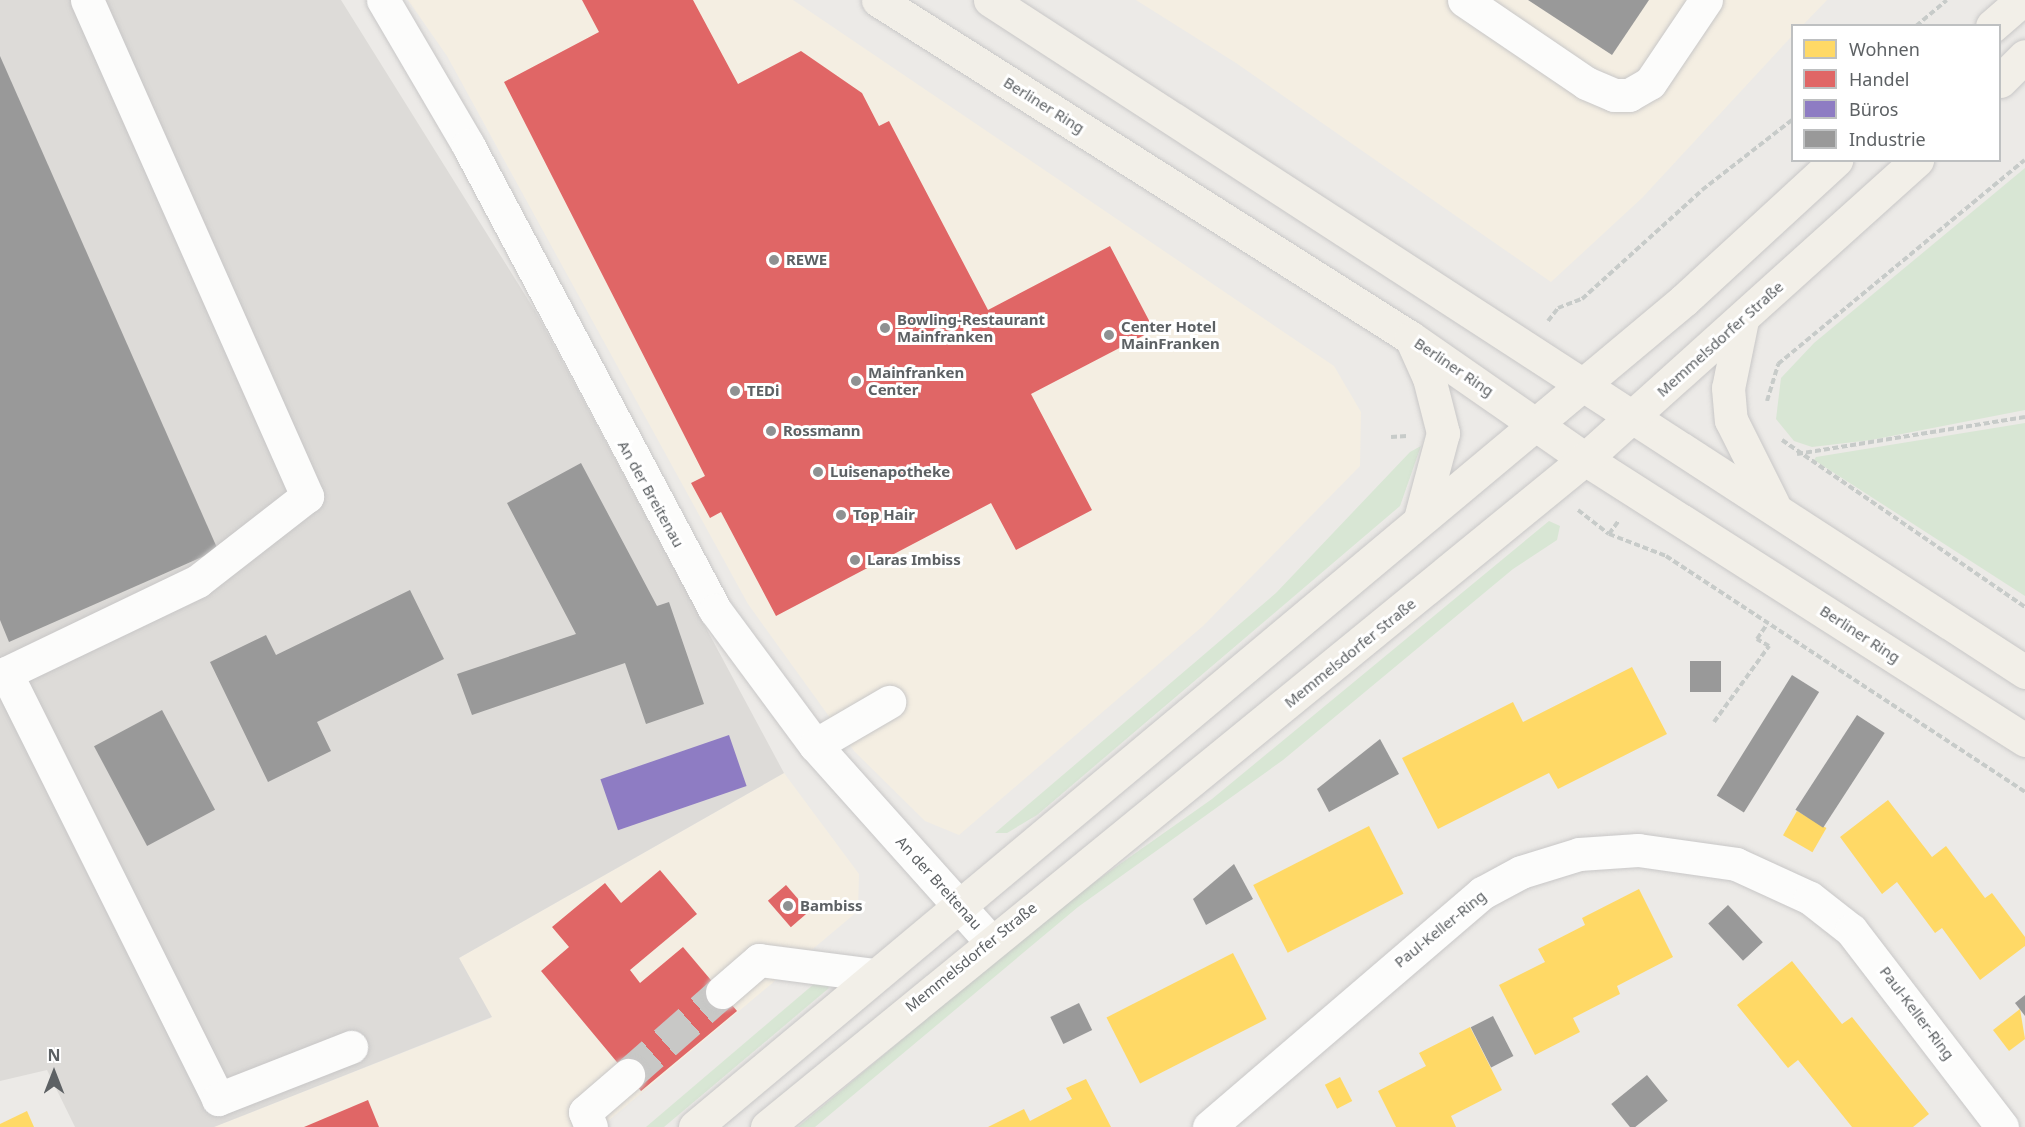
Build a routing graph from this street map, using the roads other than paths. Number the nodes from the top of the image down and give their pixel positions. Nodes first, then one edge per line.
1 (87, 0) edge
2 (383, 0) edge
3 (879, 0) edge
4 (990, 0) edge
5 (1464, 0) edge
6 (1706, 0) edge
7 (2022, 0) edge
8 (1994, 24) edge
9 (2025, 56) edge
10 (2001, 80) edge
11 (1834, 162) edge
12 (1915, 162) edge
13 (1742, 320) junction
14 (1411, 338) junction
15 (1583, 383) junction
16 (1633, 416) junction
17 (1536, 422) junction
18 (1585, 459) junction
19 (1777, 511) junction
20 (1419, 521) junction
21 (2025, 672) edge
22 (3, 674) edge
23 (889, 702) dead end
24 (2025, 740) edge
25 (815, 745) junction
26 (959, 905) junction
27 (990, 941) junction
28 (876, 975) junction
29 (722, 992) tunnel mouth
30 (351, 1047) dead end
31 (628, 1075) tunnel mouth
32 (591, 1127) edge
33 (695, 1127) edge
34 (767, 1127) edge
35 (1209, 1127) edge
36 (2002, 1127) edge

1 - 22 street
2 - 25 street, An der Breitenau
3 - 14 main road, Berliner Ring
4 - 15 main road
5 - 6 street
7 - 8 main road
9 - 10 main road
11 - 15 main road
12 - 13 main road, Memmelsdorfer Straße
13 - 16 main road, Memmelsdorfer Straße
13 - 19 main road
14 - 17 main road, Berliner Ring
14 - 20 main road
15 - 16 main road
15 - 17 main road
16 - 18 main road, Memmelsdorfer Straße
16 - 19 main road
17 - 18 main road, Berliner Ring
17 - 20 main road
18 - 24 main road, Berliner Ring
18 - 27 main road, Memmelsdorfer Straße
19 - 21 main road
20 - 26 main road
22 - 30 street
23 - 25 street
25 - 26 street, An der Breitenau
26 - 27 street, An der Breitenau
26 - 28 main road
27 - 34 main road, Memmelsdorfer Straße
28 - 29 street
28 - 33 main road
31 - 32 street
35 - 36 street, Paul-Keller-Ring

